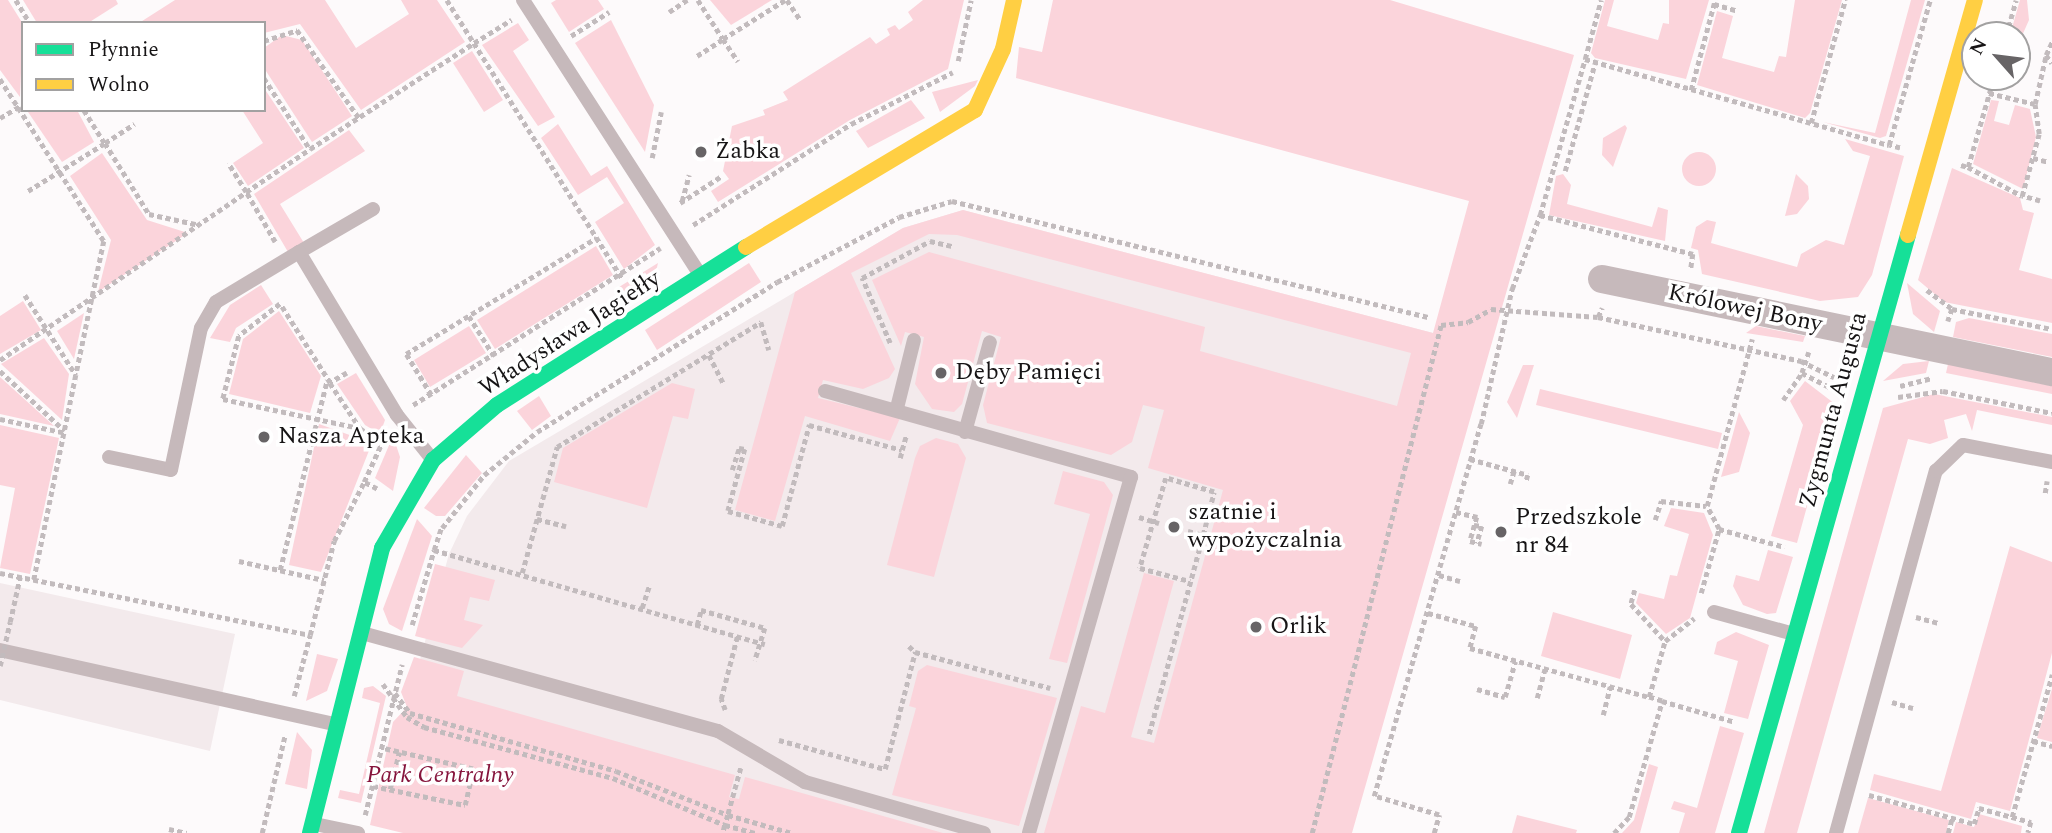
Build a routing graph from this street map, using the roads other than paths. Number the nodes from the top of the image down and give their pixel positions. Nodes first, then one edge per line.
1 (1014, 0) edge
2 (1975, 0) edge
3 (526, 4) edge
4 (373, 209) dead end
5 (299, 252) junction
6 (701, 276) junction
7 (1602, 279) dead end
8 (1878, 335) junction
9 (914, 340) dead end
10 (990, 342) dead end
11 (2052, 372) edge
12 (825, 391) dead end
13 (897, 408) junction
14 (965, 432) junction
15 (109, 457) dead end
16 (433, 460) junction
17 (2052, 462) edge
18 (1714, 612) dead end
19 (360, 632) junction
20 (1795, 635) junction
21 (0, 650) edge
22 (337, 725) junction
23 (361, 827) edge
24 (311, 828) edge
25 (984, 833) edge
26 (1029, 833) edge
27 (1740, 833) edge
28 (1836, 833) edge

1 - 6 street, Władysława Jagiełły
2 - 8 street, Zygmunta Augusta
3 - 6 lane
4 - 5 lane
5 - 15 lane
5 - 16 lane
6 - 16 street, Władysława Jagiełły
7 - 8 street, Królowej Bony
8 - 11 street, Królowej Bony
8 - 20 street, Zygmunta Augusta
9 - 13 lane
10 - 14 lane
12 - 13 lane
13 - 14 lane
14 - 26 lane
16 - 19 street, Władysława Jagiełły
17 - 28 lane
18 - 20 lane
19 - 22 street, Władysława Jagiełły
19 - 25 lane
20 - 27 street, Zygmunta Augusta
21 - 22 lane
22 - 24 street, Władysława Jagiełły
23 - 24 lane

